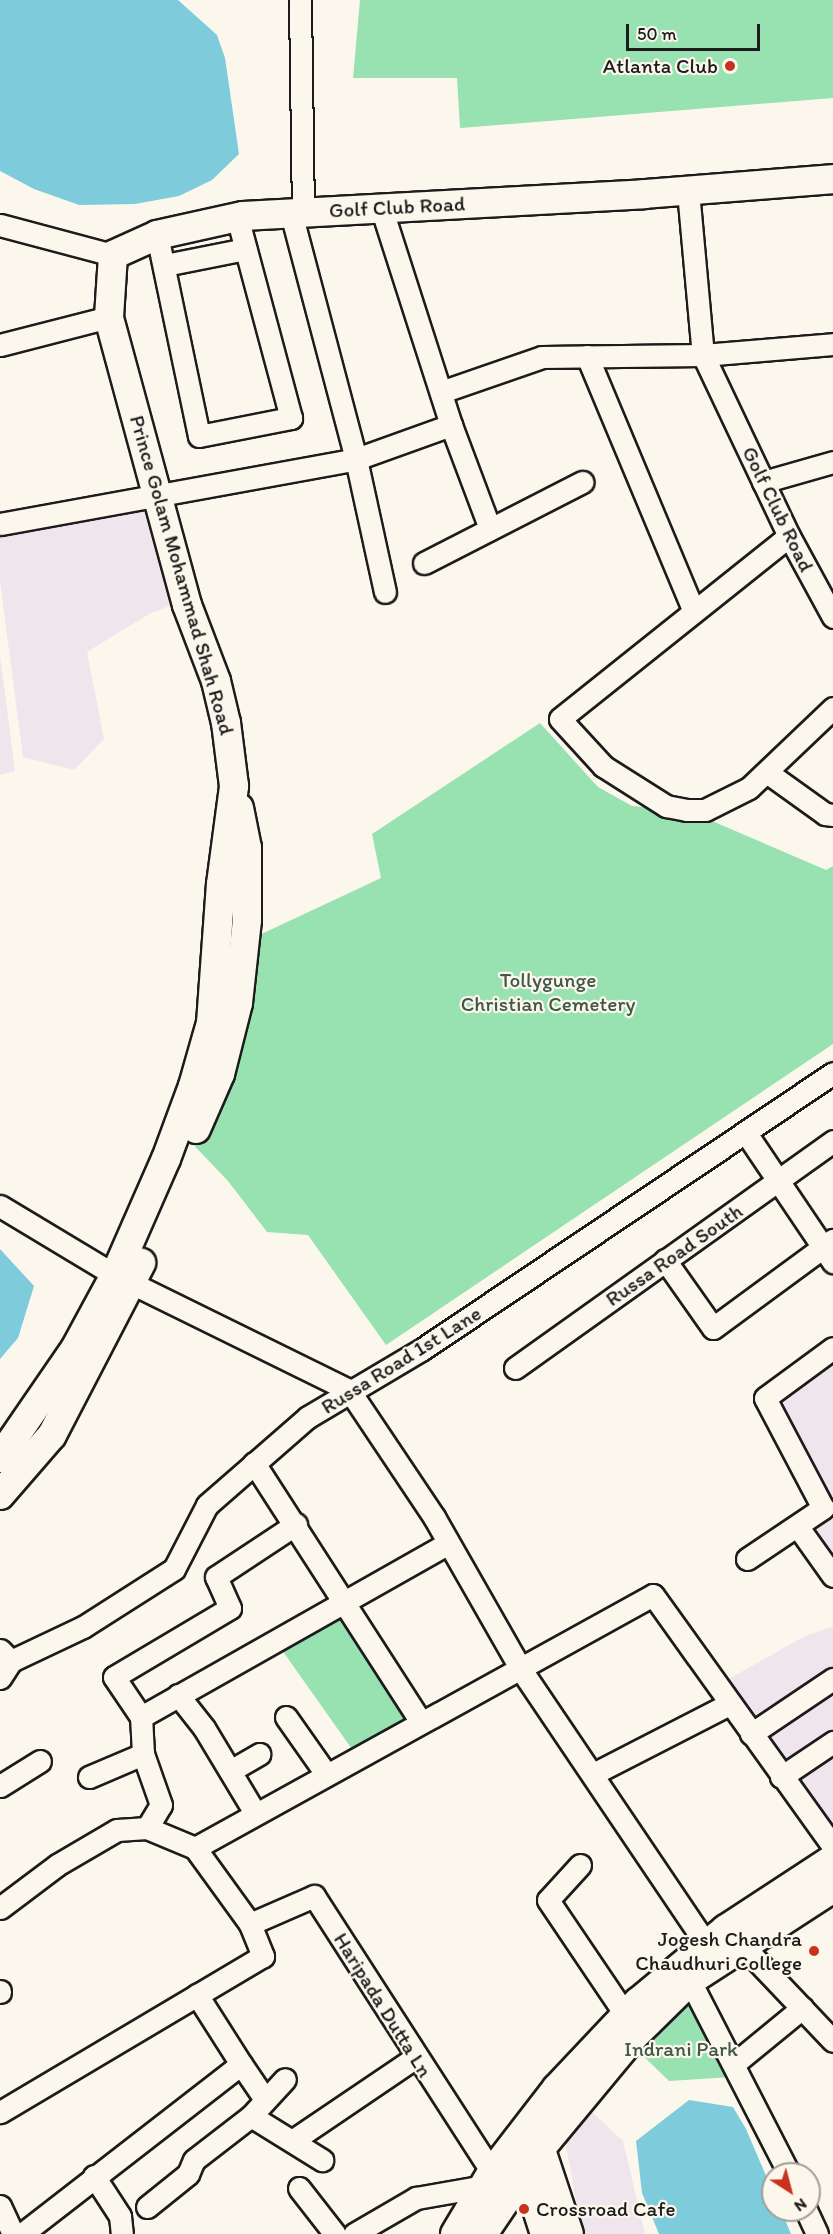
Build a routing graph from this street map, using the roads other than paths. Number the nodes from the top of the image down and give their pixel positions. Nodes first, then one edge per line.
1 (300, 0) edge
2 (833, 178) edge
3 (688, 190) junction
4 (381, 207) junction
5 (297, 212) junction
6 (237, 217) junction
7 (0, 225) edge
8 (157, 235) junction
9 (245, 249) junction
10 (113, 255) junction
11 (165, 265) junction
12 (109, 317) junction
13 (833, 344) edge
14 (0, 345) edge
15 (703, 355) junction
16 (587, 356) junction
17 (441, 392) junction
18 (451, 426) junction
19 (356, 459) junction
20 (833, 462) edge
21 (582, 482) dead end
22 (763, 482) junction
23 (157, 496) junction
24 (0, 524) edge
25 (490, 530) junction
26 (789, 536) junction
27 (424, 563) dead end
28 (385, 592) dead end
29 (830, 605) edge
30 (694, 612) junction
31 (833, 708) edge
32 (768, 773) junction
33 (833, 815) edge
34 (833, 1073) edge
35 (746, 1133) junction
36 (833, 1141) edge
37 (779, 1181) junction
38 (0, 1206) edge
39 (830, 1249) edge
40 (665, 1260) junction
41 (124, 1278) junction
42 (833, 1348) edge
43 (515, 1368) dead end
44 (349, 1390) junction
45 (0, 1458) edge
46 (254, 1463) junction
47 (0, 1495) edge
48 (296, 1524) junction
49 (798, 1527) junction
50 (448, 1543) junction
51 (747, 1559) dead end
52 (833, 1576) edge
53 (344, 1600) junction
54 (4, 1663) edge
55 (520, 1668) junction
56 (833, 1679) edge
57 (178, 1695) junction
58 (729, 1704) junction
59 (141, 1717) junction
60 (286, 1717) dead end
61 (421, 1722) junction
62 (751, 1734) junction
63 (833, 1742) edge
64 (143, 1754) junction
65 (260, 1754) dead end
66 (40, 1761) dead end
67 (230, 1771) junction
68 (326, 1774) junction
69 (592, 1774) junction
70 (782, 1777) junction
71 (89, 1778) dead end
72 (0, 1786) edge
73 (255, 1814) junction
74 (147, 1828) junction
75 (833, 1846) edge
76 (195, 1848) junction
77 (833, 1859) edge
78 (579, 1865) dead end
79 (833, 1888) edge
80 (0, 1908) edge
81 (250, 1924) junction
82 (707, 1945) junction
83 (742, 1945) junction
84 (690, 1981) junction
85 (197, 1995) junction
86 (802, 2008) junction
87 (625, 2014) junction
88 (833, 2041) edge
89 (416, 2056) junction
90 (735, 2063) junction
91 (241, 2064) junction
92 (285, 2079) dead end
93 (264, 2098) junction
94 (2, 2105) edge
95 (251, 2116) junction
96 (292, 2141) junction
97 (528, 2146) junction
98 (322, 2160) dead end
99 (783, 2162) edge
100 (94, 2176) junction
101 (488, 2179) junction
102 (299, 2188) dead end
103 (0, 2206) edge
104 (147, 2207) dead end
105 (118, 2232) edge
106 (13, 2234) edge
107 (22, 2234) edge
108 (335, 2234) edge
109 (354, 2234) edge
110 (455, 2234) edge
111 (483, 2234) edge
112 (545, 2234) edge
113 (569, 2234) edge

1 - 5 street
2 - 3 street, Golf Club Road
3 - 4 street, Golf Club Road
3 - 15 street, Golf Club Road
4 - 5 street, Golf Club Road
4 - 17 street
5 - 6 street, Golf Club Road
5 - 19 street
6 - 8 street, Golf Club Road
6 - 9 street
7 - 10 street
8 - 10 street, Golf Club Road
8 - 11 street
9 - 11 street
9 - 11 street
10 - 12 street, Prince Golam Mohammad Shah Road
12 - 14 street
12 - 23 street, Prince Golam Mohammad Shah Road
13 - 15 street
15 - 16 street
15 - 22 street, Golf Club Road
16 - 17 street
16 - 30 street
17 - 18 street
18 - 19 street
18 - 25 street
19 - 23 street
19 - 28 street
20 - 22 street
21 - 25 street
22 - 26 street, Golf Club Road
23 - 24 street
23 - 41 street, Prince Golam Mohammad Shah Road
25 - 27 street
26 - 29 street, Golf Club Road
26 - 30 street
30 - 32 street
31 - 32 street
32 - 33 street
34 - 35 street, Russa Road 1st Lane
35 - 37 street
35 - 44 street, Russa Road 1st Lane
36 - 37 street, Russa Road South
37 - 39 street
37 - 40 street, Russa Road South
38 - 41 street
39 - 40 street
40 - 43 street, Russa Road South
41 - 44 street
41 - 45 street
41 - 47 street
42 - 49 street
44 - 46 street, Russa Road 1st Lane
44 - 50 street
46 - 48 street
46 - 54 street, Russa Road 1st Lane
48 - 53 street
48 - 59 street
49 - 51 street
49 - 52 street
50 - 53 street
50 - 55 street
53 - 57 street
53 - 61 street
55 - 58 street
55 - 61 street
55 - 69 street
56 - 62 street
57 - 59 street
57 - 67 street
58 - 62 street
58 - 69 street
59 - 64 street
60 - 68 street
61 - 68 street
62 - 70 street
63 - 70 street
64 - 71 street
64 - 74 street
65 - 67 street
66 - 72 street
67 - 73 street
68 - 73 street
69 - 82 street
70 - 75 street
73 - 76 street
74 - 76 street
74 - 80 street
76 - 81 street
77 - 82 street
78 - 87 street
79 - 83 street
81 - 85 street
81 - 89 street, Haripada Dutta Ln
82 - 87 street
83 - 84 street
83 - 86 street
84 - 90 street
84 - 97 street
85 - 91 street
85 - 94 street
86 - 88 street
86 - 90 street
87 - 97 street
89 - 96 street
89 - 101 street, Haripada Dutta Ln
90 - 99 street
91 - 93 street
91 - 100 street
92 - 93 street
93 - 95 street
95 - 96 street
95 - 104 street
96 - 98 street
97 - 101 street
97 - 111 street
97 - 112 street
97 - 113 street
100 - 105 street
100 - 107 street
101 - 109 street
101 - 110 street
102 - 108 street
103 - 106 street

